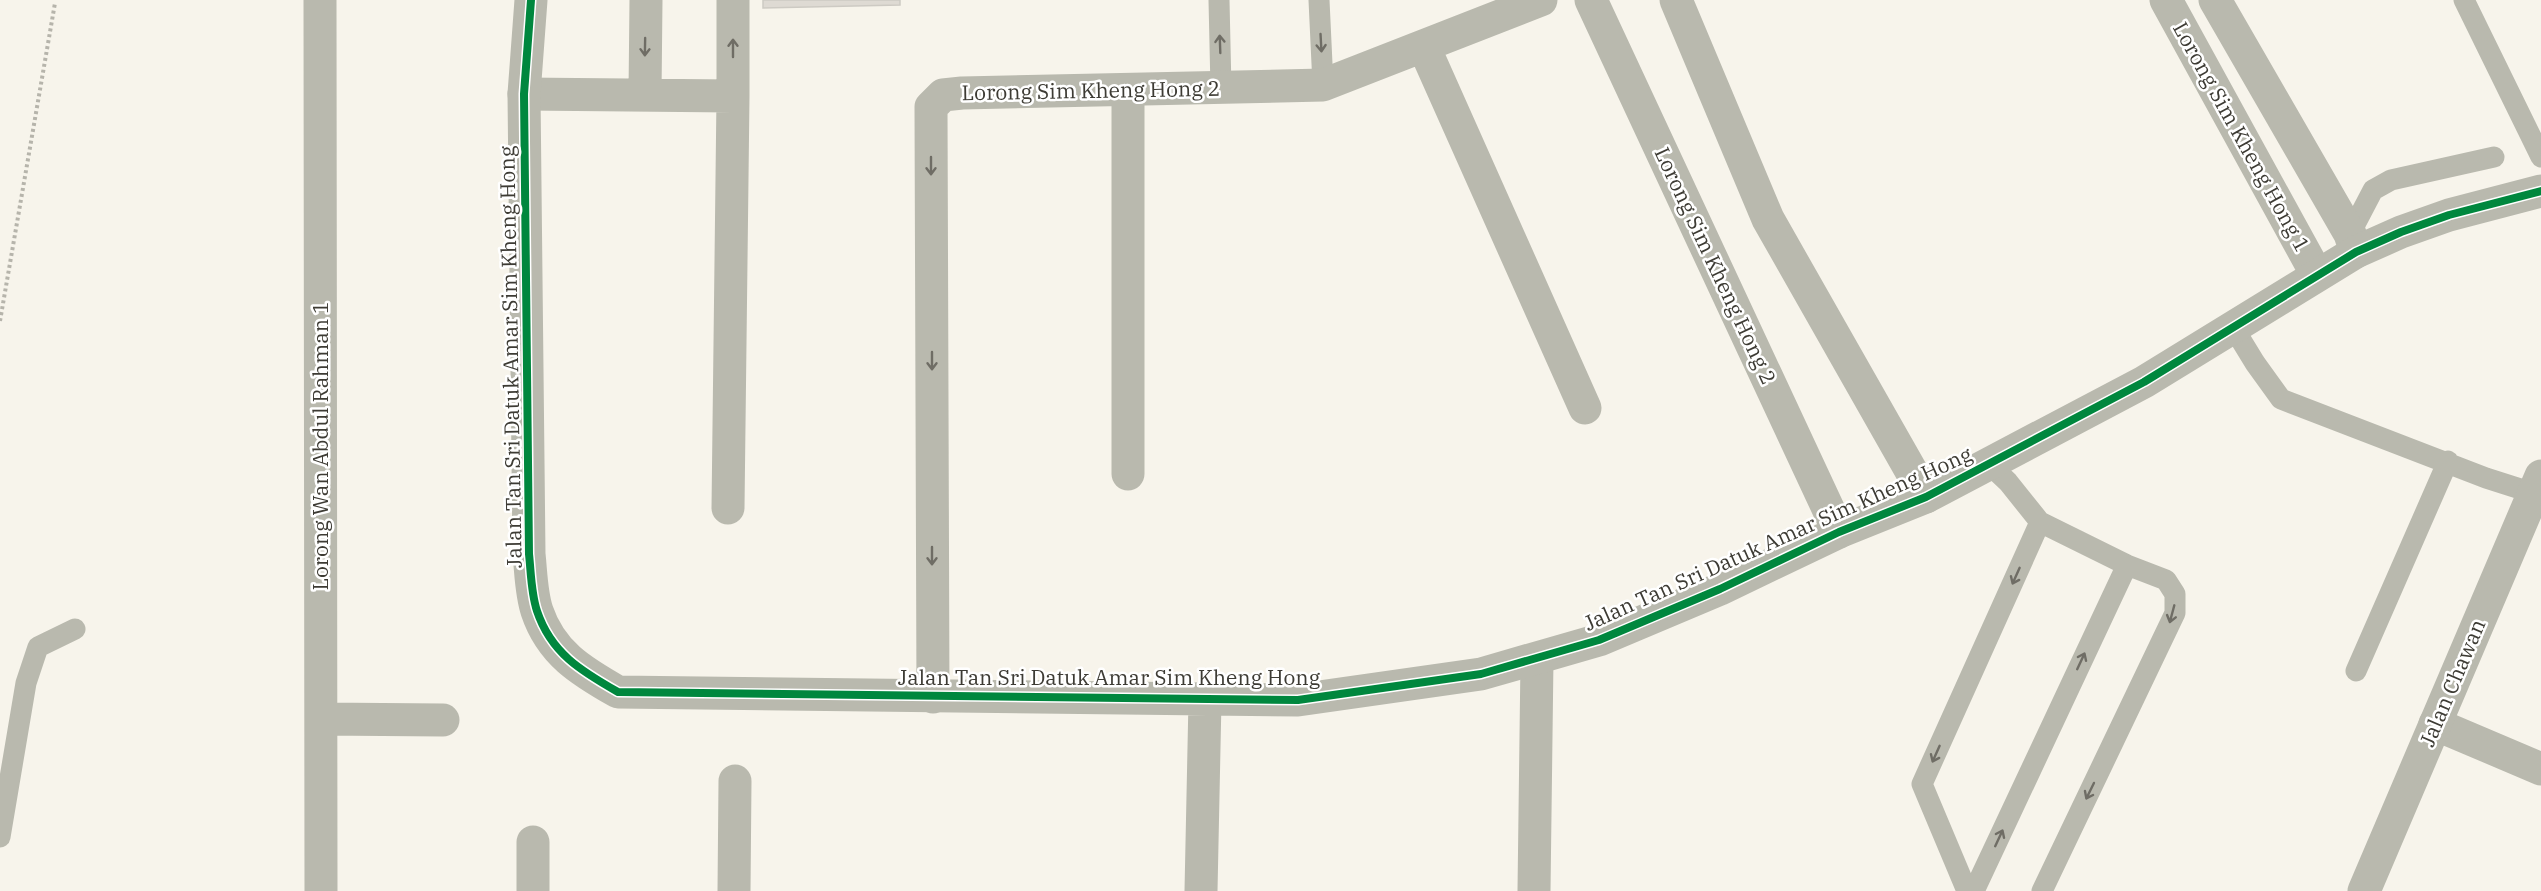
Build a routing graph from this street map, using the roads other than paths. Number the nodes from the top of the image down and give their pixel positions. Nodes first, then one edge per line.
1 (320, 0) edge
2 (531, 0) edge
3 (646, 0) edge
4 (733, 0) edge
5 (1219, 0) edge
6 (1319, 0) edge
7 (1541, 0) edge
8 (1591, 0) edge
9 (1676, 0) edge
10 (2166, 0) edge
11 (2215, 0) edge
12 (2464, 0) edge
13 (1424, 47) junction
14 (1323, 85) junction
15 (1221, 89) junction
16 (1128, 91) junction
17 (524, 94) junction
18 (645, 94) junction
19 (733, 96) junction
20 (2494, 157) dead end
21 (2541, 157) edge
22 (2537, 194) edge
23 (2353, 243) junction
24 (2317, 275) junction
25 (2233, 327) junction
26 (1585, 408) dead end
27 (2448, 461) junction
28 (1990, 465) junction
29 (1128, 474) dead end
30 (2537, 484) edge
31 (1926, 497) junction
32 (728, 508) dead end
33 (2040, 522) junction
34 (1839, 532) junction
35 (2127, 565) junction
36 (75, 629) dead end
37 (1537, 659) junction
38 (2356, 671) dead end
39 (933, 697) junction
40 (1205, 700) junction
41 (322, 719) junction
42 (443, 720) dead end
43 (2435, 724) junction
44 (2541, 769) edge
45 (735, 781) dead end
46 (0, 837) edge
47 (533, 842) dead end
48 (321, 891) edge
49 (532, 891) edge
50 (734, 891) edge
51 (1202, 891) edge
52 (1533, 891) edge
53 (1966, 891) edge
54 (1974, 891) edge
55 (2042, 891) edge
56 (2364, 891) edge

1 - 41 street, Lorong Wan Abdul Rahman 1
2 - 17 street, Jalan Tan Sri Datuk Amar Sim Kheng Hong
3 -> 18 street
19 -> 4 street
15 -> 5 lane
6 -> 14 lane
7 - 13 street, Lorong Sim Kheng Hong 2
8 - 34 street, Lorong Sim Kheng Hong 2
9 - 31 street
10 - 24 street, Lorong Sim Kheng Hong 1
11 - 23 street, Lorong Sim Kheng Hong 1
12 - 21 lane
13 - 14 street, Lorong Sim Kheng Hong 2
13 - 26 street
14 - 15 street, Lorong Sim Kheng Hong 2
15 - 16 street, Lorong Sim Kheng Hong 2
16 - 29 street
16 -> 39 street, Lorong Sim Kheng Hong 2
17 - 18 street
17 - 39 street, Jalan Tan Sri Datuk Amar Sim Kheng Hong
18 - 19 street
19 - 32 street
20 - 23 lane
22 - 23 street, Jalan Tan Sri Datuk Amar Sim Kheng Hong
23 - 24 street, Jalan Tan Sri Datuk Amar Sim Kheng Hong
24 - 25 street, Jalan Tan Sri Datuk Amar Sim Kheng Hong
25 - 27 lane
25 - 28 street, Jalan Tan Sri Datuk Amar Sim Kheng Hong
27 - 30 lane
27 - 38 lane
28 - 31 street, Jalan Tan Sri Datuk Amar Sim Kheng Hong
28 - 33 lane
30 - 43 street, Jalan Chawan
31 - 34 street, Jalan Tan Sri Datuk Amar Sim Kheng Hong
33 - 35 lane
33 -> 53 lane
34 - 37 street, Jalan Tan Sri Datuk Amar Sim Kheng Hong
54 -> 35 lane
35 -> 55 lane
36 - 46 lane
37 - 40 street, Jalan Tan Sri Datuk Amar Sim Kheng Hong
37 - 52 street
39 - 40 street, Jalan Tan Sri Datuk Amar Sim Kheng Hong
40 - 51 street
41 - 42 street
41 - 48 street, Lorong Wan Abdul Rahman 1
43 - 44 street
43 - 56 street, Jalan Chawan
45 - 50 street
47 - 49 street

